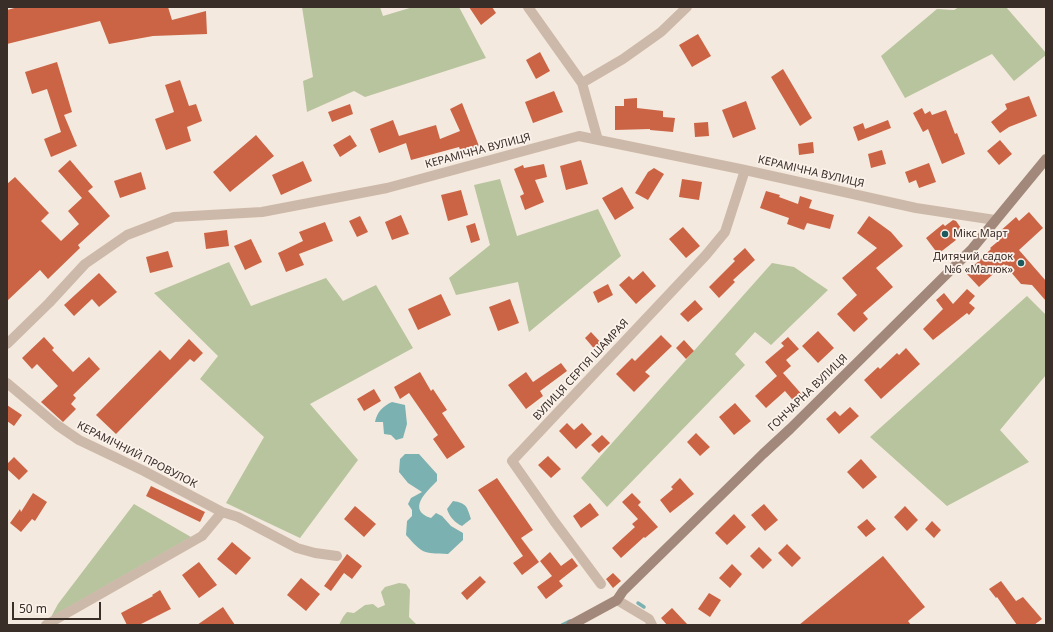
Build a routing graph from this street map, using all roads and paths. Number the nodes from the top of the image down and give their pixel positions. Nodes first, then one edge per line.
1 (528, 7) edge
2 (687, 7) edge
3 (582, 83) junction
4 (598, 140) junction
5 (1046, 159) edge
6 (744, 170) junction
7 (995, 220) junction
8 (7, 344) edge
9 (7, 383) edge
10 (222, 512) junction
11 (337, 556) dead end
12 (601, 584) dead end
13 (617, 600) junction
14 (46, 625) edge
15 (571, 625) edge
16 (652, 625) edge

1 - 3 street
2 - 3 street
3 - 4 street
4 - 6 street, КЕРАМІЧНА ВУЛИЦЯ
4 - 8 street, КЕРАМІЧНА ВУЛИЦЯ
5 - 7 street, ГОНЧАРНА ВУЛИЦЯ
6 - 7 street, КЕРАМІЧНА ВУЛИЦЯ
6 - 12 street, ВУЛИЦЯ СЕРГІЯ ШАМРАЯ
7 - 13 street, ГОНЧАРНА ВУЛИЦЯ
9 - 10 street, КЕРАМІЧНИЙ ПРОВУЛОК
10 - 11 street, КЕРАМІЧНИЙ ПРОВУЛОК
10 - 14 street
13 - 15 street, ГОНЧАРНА ВУЛИЦЯ
13 - 16 street

